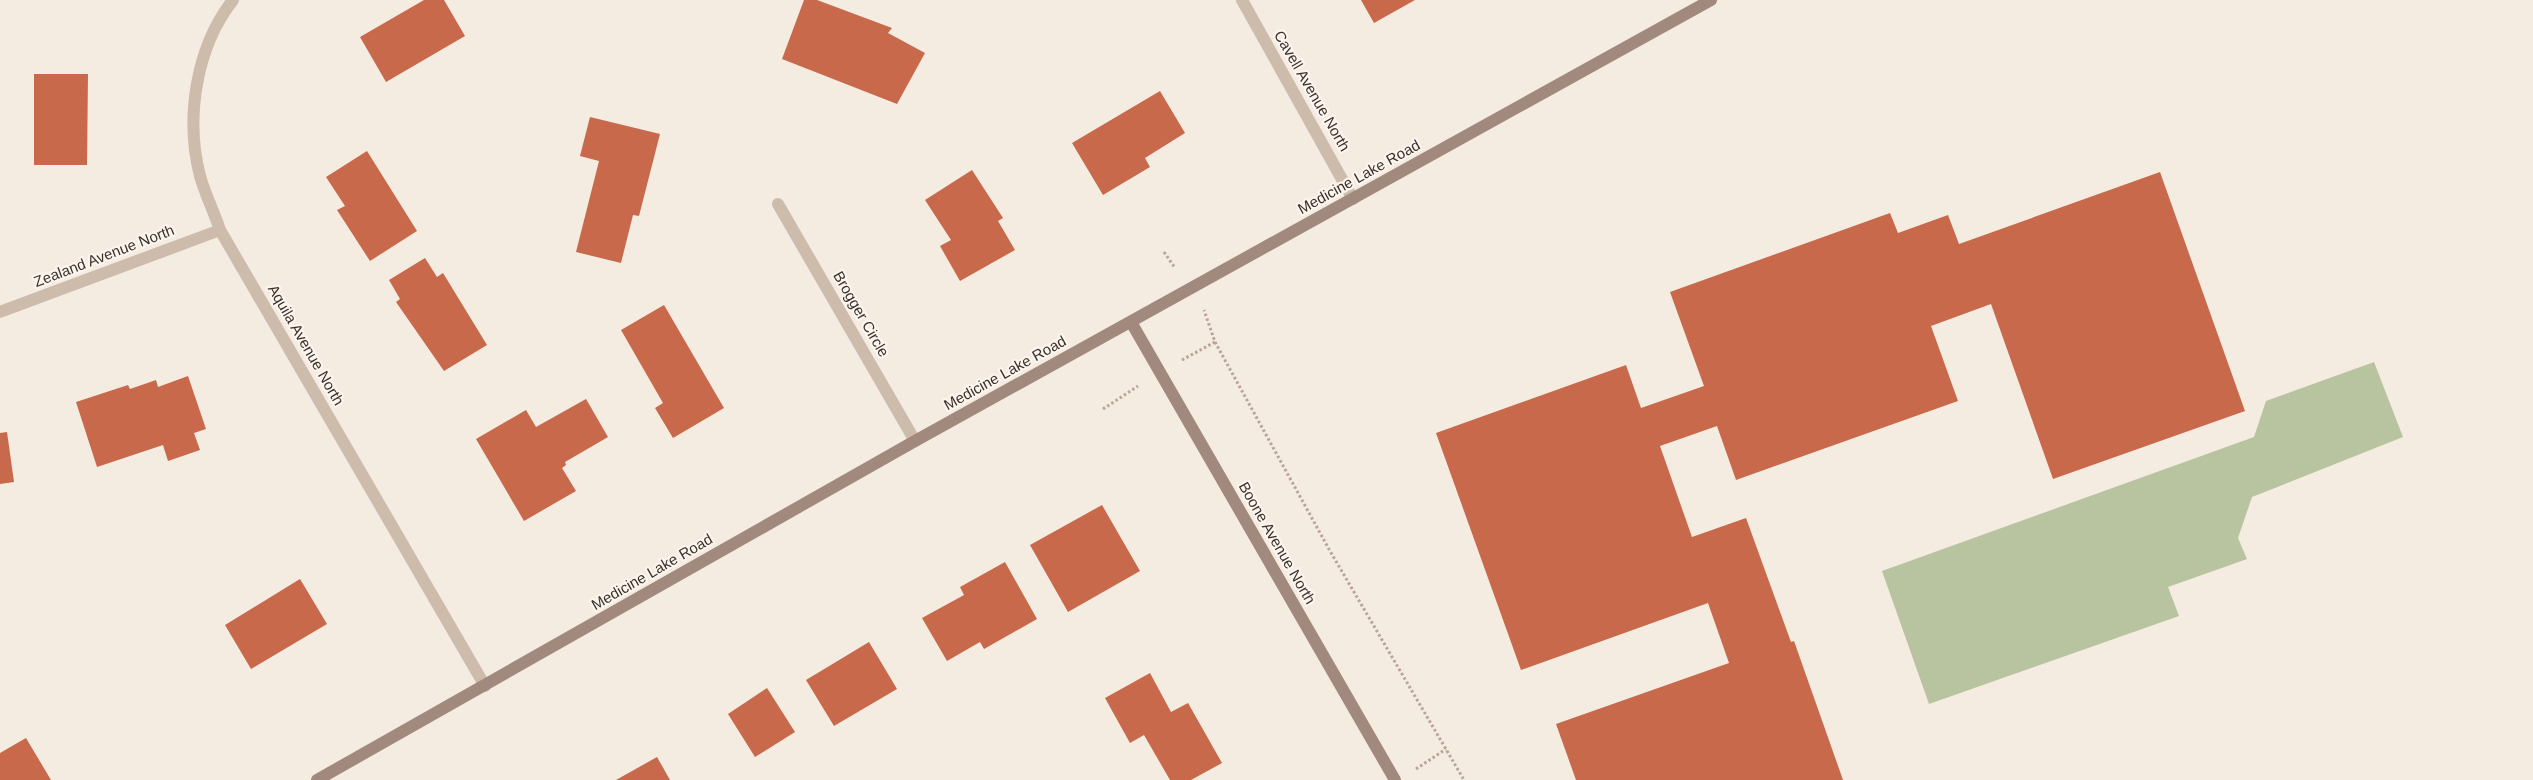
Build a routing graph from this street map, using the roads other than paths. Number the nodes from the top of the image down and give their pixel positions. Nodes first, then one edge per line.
1 (233, 0) edge
2 (1242, 0) edge
3 (1711, 0) edge
4 (1353, 199) junction
5 (778, 204) dead end
6 (220, 230) junction
7 (0, 312) edge
8 (1131, 322) junction
9 (915, 440) junction
10 (485, 686) junction
11 (317, 780) edge
12 (1395, 780) edge

1 - 6 street, Aquila Avenue North
2 - 4 street, Cavell Avenue North
3 - 4 street, Medicine Lake Road
4 - 8 street, Medicine Lake Road
5 - 9 street, Brogger Circle
6 - 7 street, Zealand Avenue North
6 - 10 street, Aquila Avenue North
8 - 9 street, Medicine Lake Road
8 - 12 street, Boone Avenue North
9 - 10 street, Medicine Lake Road
10 - 11 street, Medicine Lake Road

